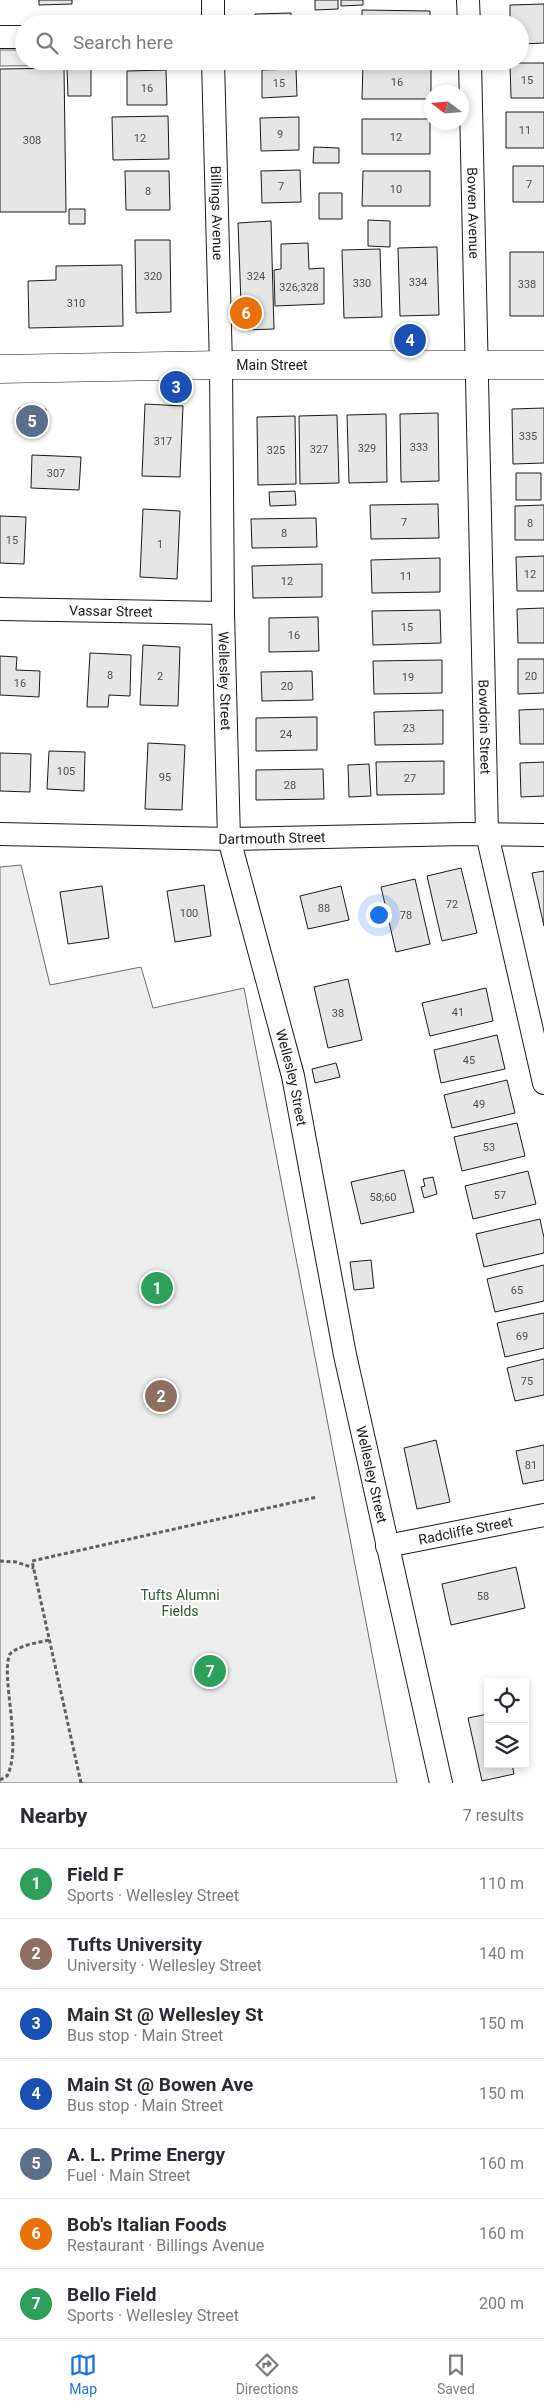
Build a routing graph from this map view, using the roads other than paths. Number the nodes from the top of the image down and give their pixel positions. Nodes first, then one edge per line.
1 (213, 0) edge
2 (468, 0) edge
3 (213, 15) edge
4 (469, 15) edge
5 (0, 37) edge
6 (15, 37) edge
7 (214, 70) edge
8 (470, 70) edge
9 (221, 365) junction
10 (476, 365) junction
11 (544, 365) edge
12 (0, 368) edge
13 (0, 609) edge
14 (223, 613) junction
15 (0, 834) edge
16 (488, 834) junction
17 (544, 835) edge
18 (229, 839) junction
19 (544, 1083) edge
20 (544, 1515) edge
21 (387, 1546) junction
22 (441, 1783) edge

1 - 3 street
2 - 4 street
5 - 6 street
7 - 9 street, Billings Avenue
8 - 10 street, Bowen Avenue
9 - 10 main road, Main Street
9 - 12 main road, Main Street
9 - 14 street, Wellesley Street
10 - 11 main road, Main Street
10 - 16 street, Bowdoin Street
13 - 14 street, Vassar Street
14 - 18 street, Wellesley Street
15 - 18 street, Dartmouth Street
16 - 17 street, Dartmouth Street
16 - 18 street, Dartmouth Street
16 - 19 street, Bowdoin Street
18 - 21 street, Wellesley Street
20 - 21 street, Radcliffe Street
21 - 22 street, Wellesley Street

